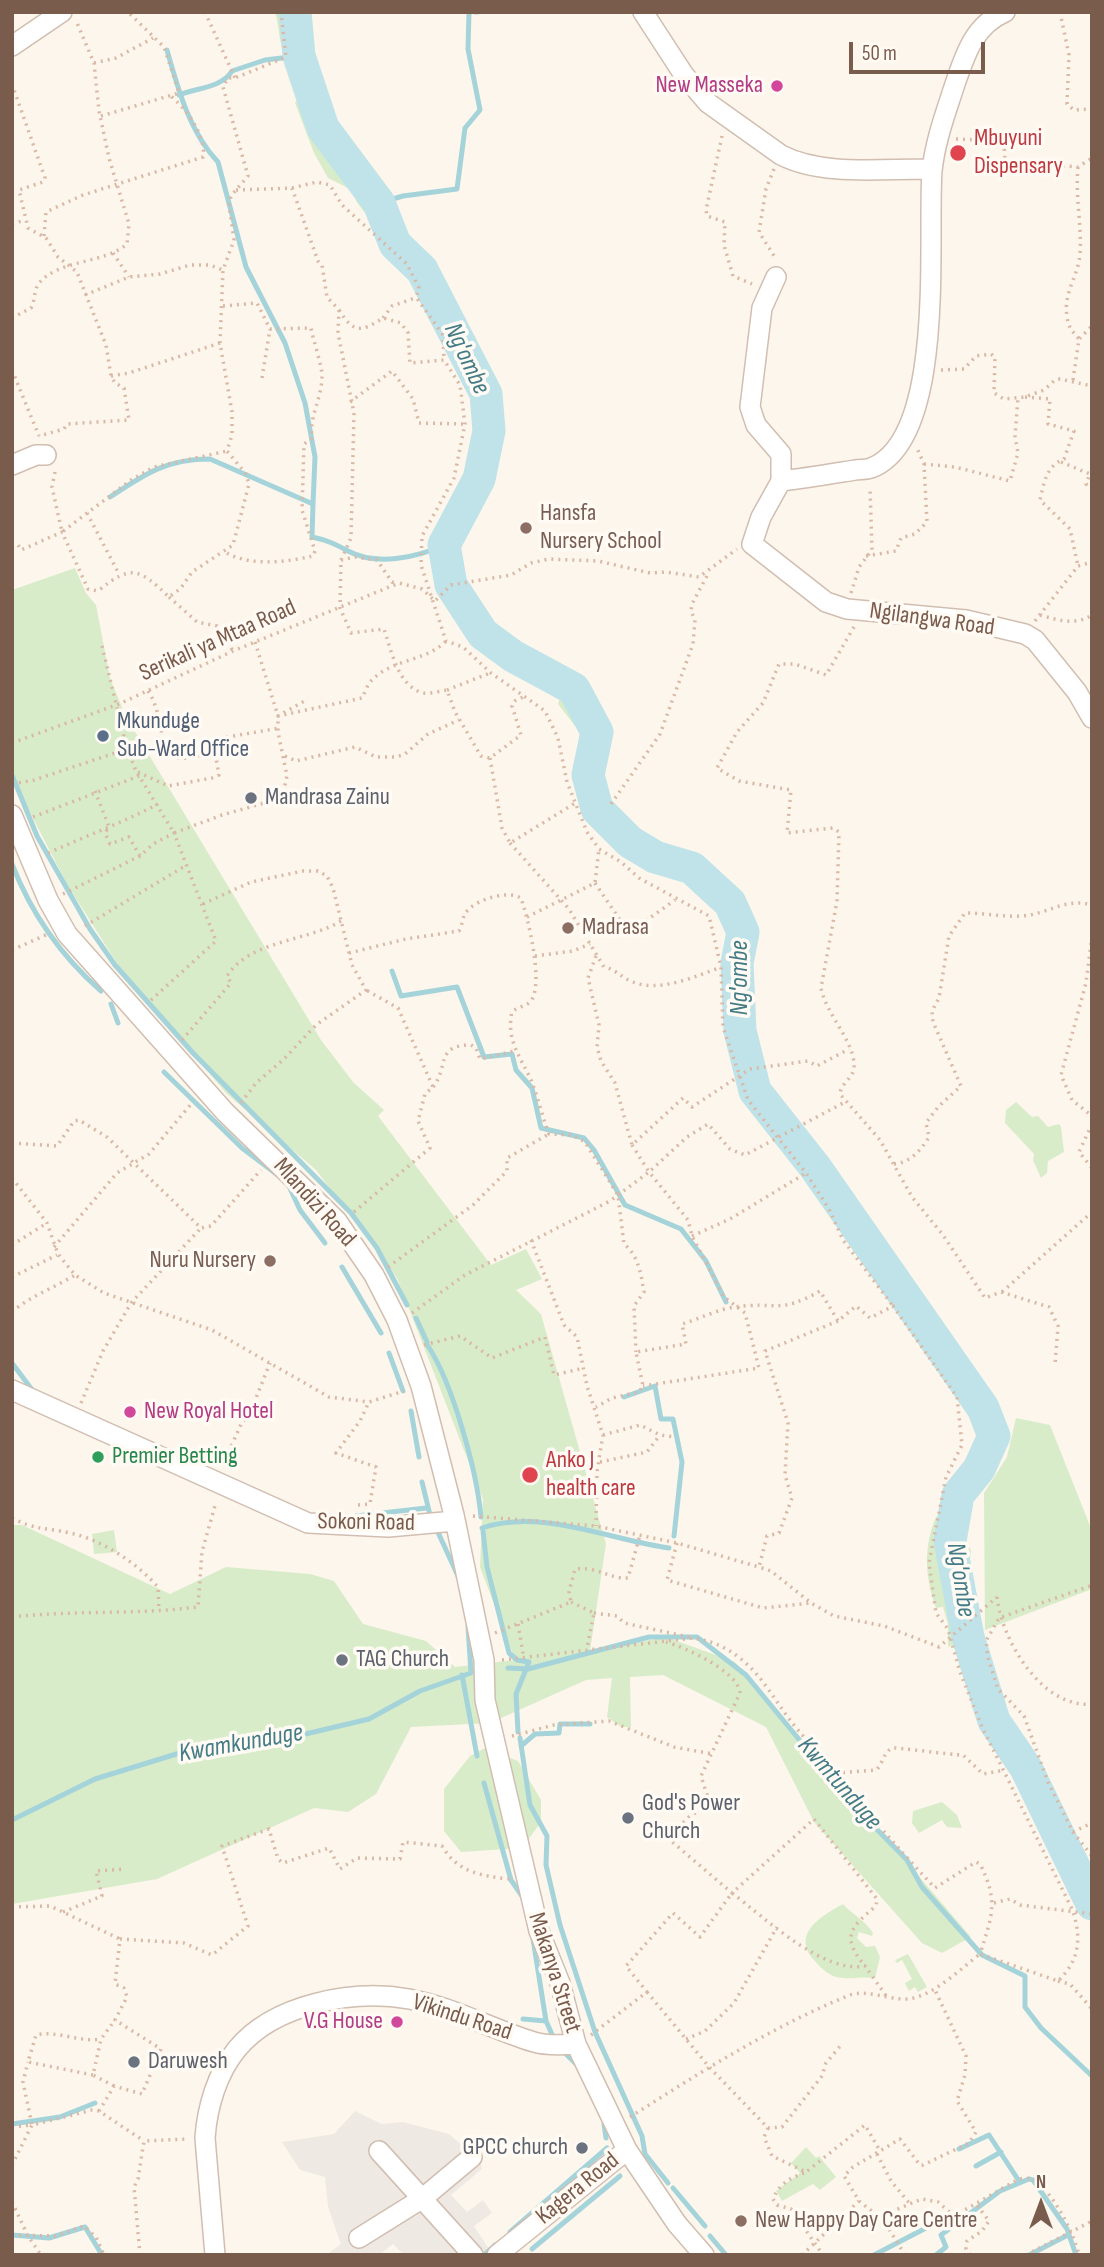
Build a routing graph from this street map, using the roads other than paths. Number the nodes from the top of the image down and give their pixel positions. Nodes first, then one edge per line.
1 (643, 12) edge
2 (1000, 13) edge
3 (69, 16) edge
4 (12, 46) edge
5 (932, 169) junction
6 (776, 277) road end
7 (42, 446) road end
8 (12, 465) edge
9 (781, 481) junction
10 (1092, 718) edge
11 (14, 820) edge
12 (12, 1390) edge
13 (454, 1518) junction
14 (484, 1660) joint
15 (576, 2044) junction
16 (627, 2150) junction
17 (379, 2151) dead end
18 (472, 2157) dead end
19 (423, 2198) junction
20 (359, 2238) dead end
21 (519, 2248) edge
22 (215, 2255) edge
23 (473, 2255) edge
24 (497, 2255) edge
25 (704, 2255) edge

1 - 5 street
2 - 5 street
3 - 4 street
5 - 9 street
6 - 9 street
7 - 8 street
9 - 10 street, Ngilangwa Road
11 - 13 street, Mlandizi Road
12 - 13 street, Sokoni Road
13 - 14 street, Mlandizi Road
14 - 15 street, Makanya Street
15 - 16 street, Makanya Street
15 - 22 street, Vikindu Road
16 - 21 street, Kagera Road
16 - 25 street, Makanya Street
17 - 19 street
18 - 19 street
19 - 20 street
19 - 23 street
21 - 24 street, Kagera Road

